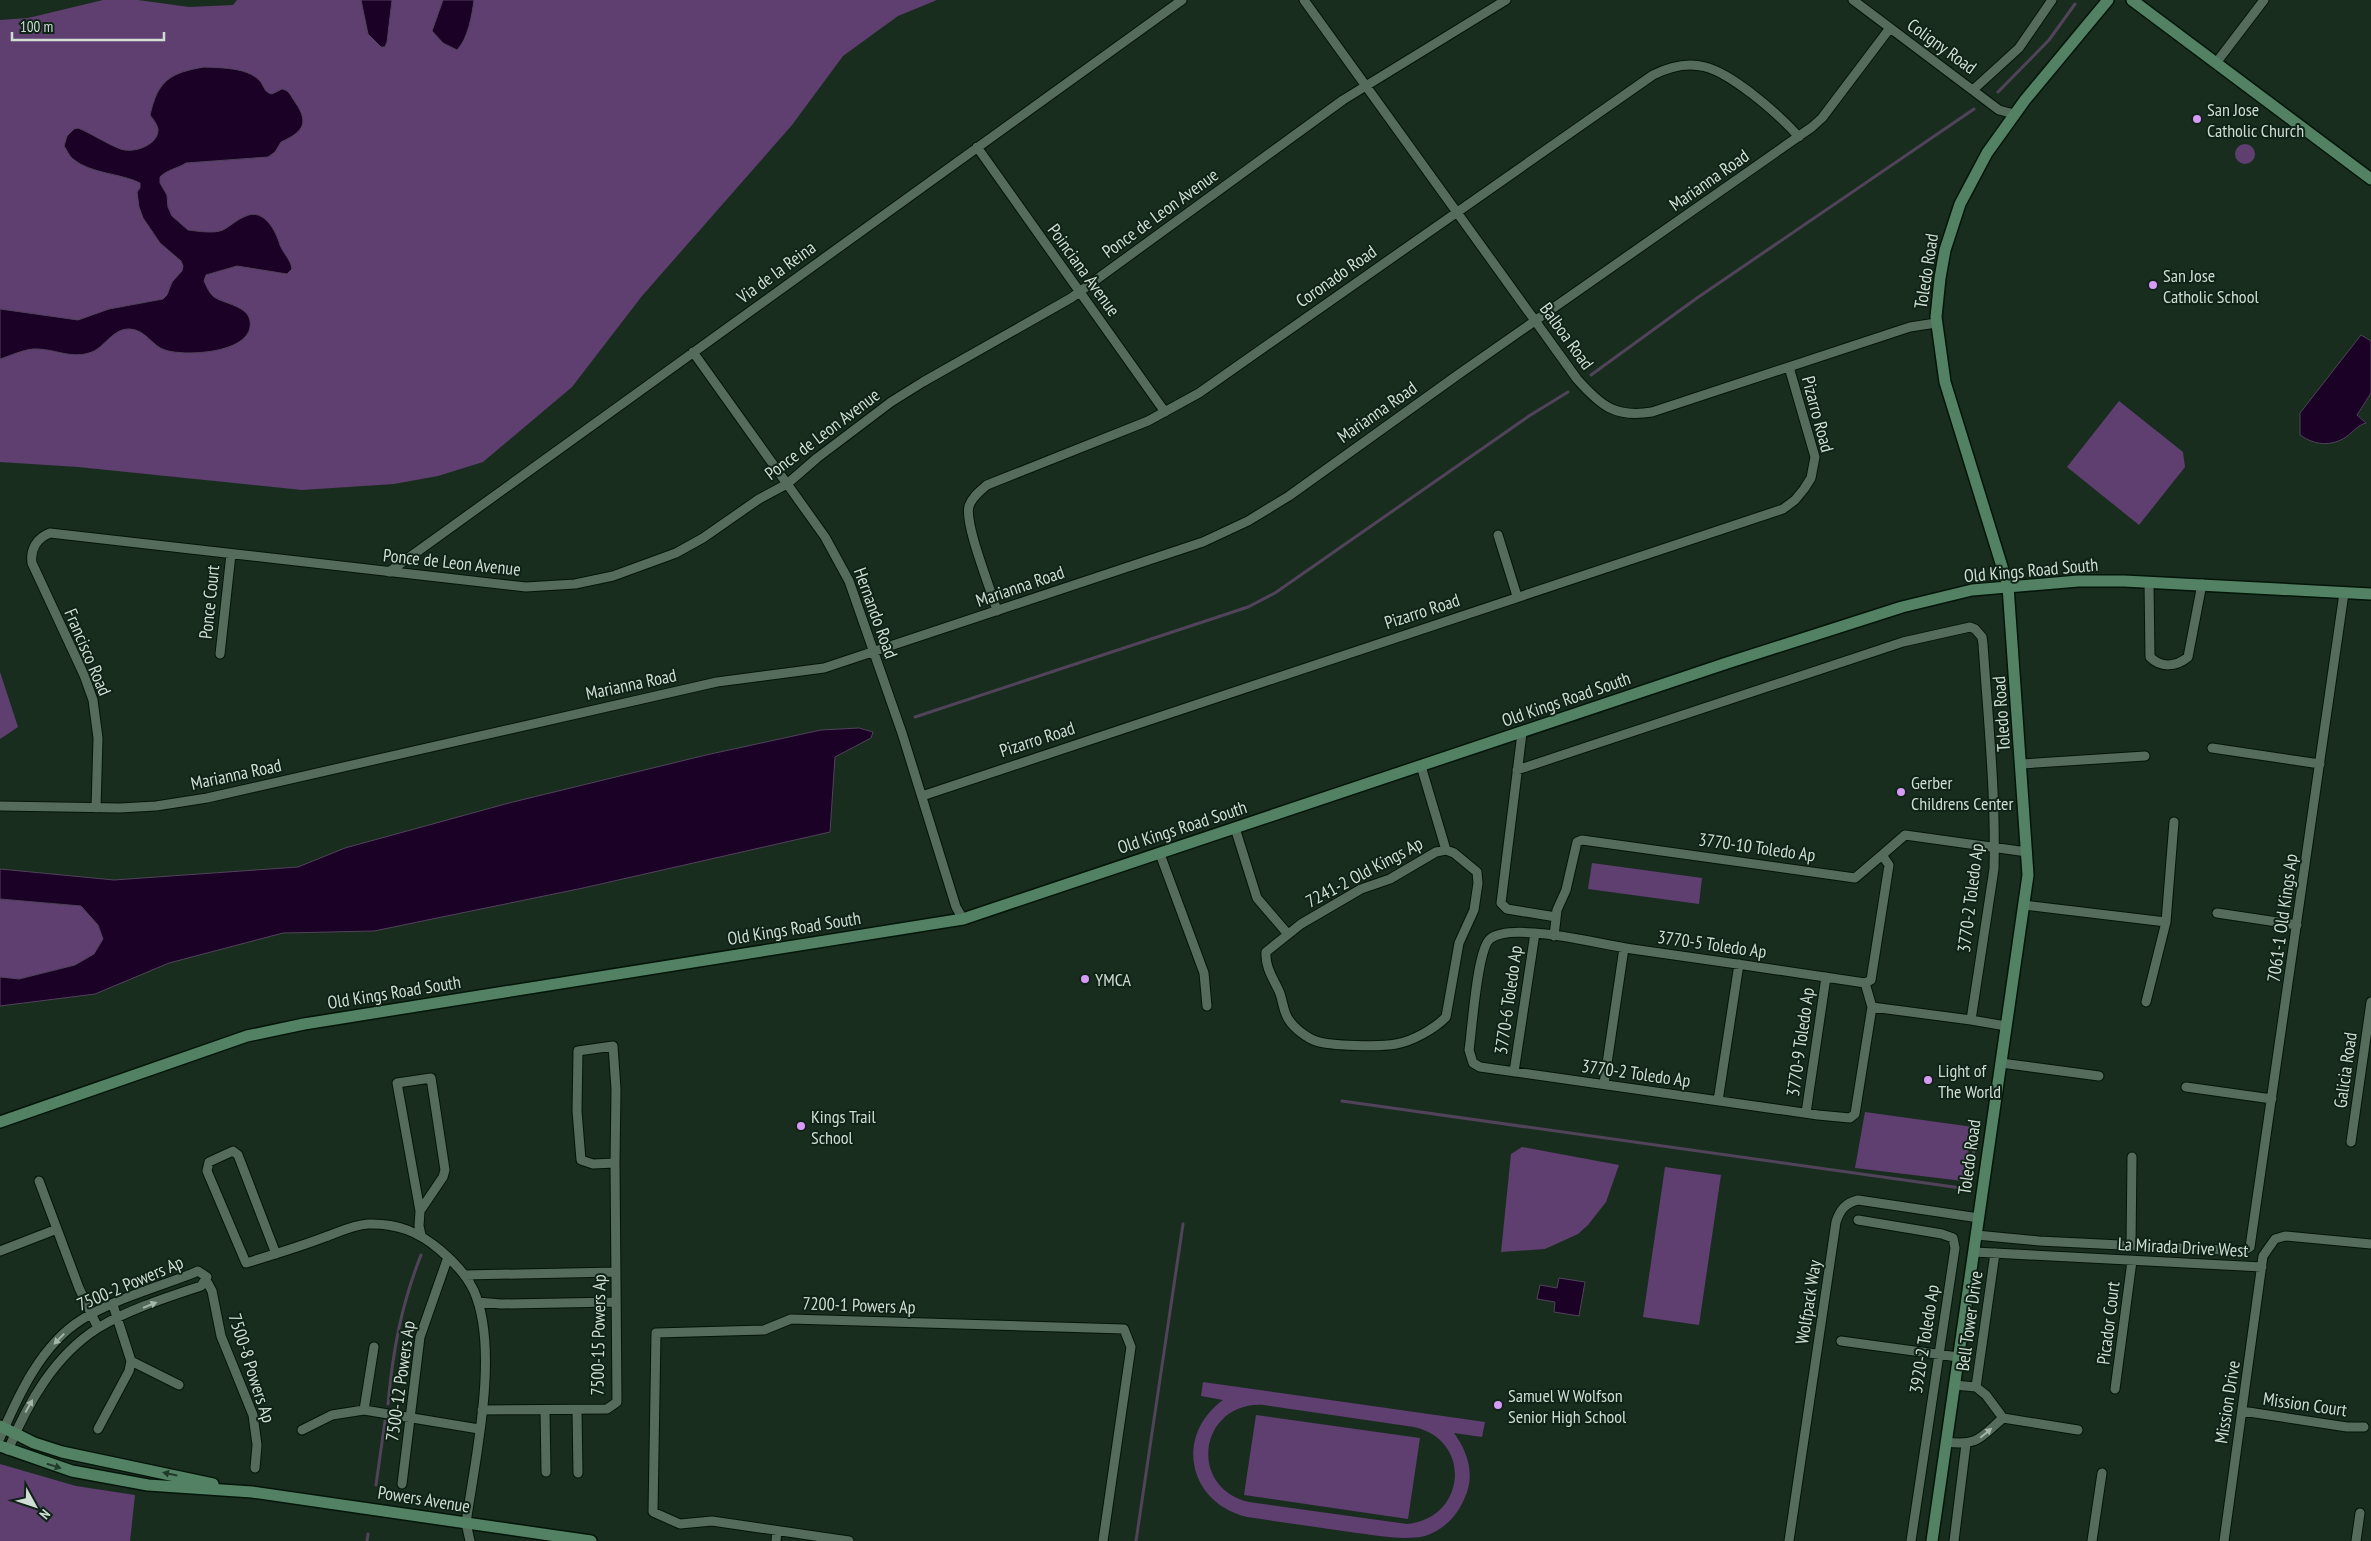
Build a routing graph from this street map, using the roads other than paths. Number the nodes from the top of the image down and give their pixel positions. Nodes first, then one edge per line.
1 (1182, 0) edge
2 (1304, 0) edge
3 (1506, 0) edge
4 (1853, 0) edge
5 (2052, 0) edge
6 (2108, 0) edge
7 (2132, 0) edge
8 (2264, 0) edge
9 (1890, 28) junction
10 (2216, 63) junction
11 (1365, 86) junction
12 (1974, 89) junction
13 (2014, 114) junction
14 (1799, 137) junction
15 (977, 147) junction
16 (2371, 180) edge
17 (1457, 210) junction
18 (1080, 292) junction
19 (1536, 321) junction
20 (1936, 323) junction
21 (693, 352) junction
22 (1789, 367) junction
23 (1166, 412) junction
24 (787, 484) junction
25 (1498, 536) dead end
26 (35, 542) joint
27 (231, 554) junction
28 (389, 572) junction
29 (2149, 582) junction
30 (2202, 584) junction
31 (2008, 586) junction
32 (2344, 593) junction
33 (2371, 594) edge
34 (1517, 596) junction
35 (997, 611) junction
36 (874, 653) junction
37 (220, 654) dead end
38 (1522, 733) junction
39 (2212, 748) dead end
40 (2145, 756) dead end
41 (2022, 764) junction
42 (2320, 764) junction
43 (1421, 766) junction
44 (1517, 770) junction
45 (922, 796) junction
46 (0, 806) edge
47 (96, 808) junction
48 (2174, 822) dead end
49 (1235, 828) junction
50 (1994, 847) junction
51 (1446, 850) junction
52 (2027, 852) junction
53 (1160, 854) junction
54 (1882, 855) junction
55 (2024, 905) junction
56 (2217, 913) dead end
57 (1556, 917) junction
58 (963, 919) junction
59 (2166, 922) junction
60 (2297, 925) junction
61 (1287, 933) junction
62 (1535, 933) junction
63 (1554, 936) junction
64 (1624, 948) junction
65 (1739, 964) junction
66 (1826, 977) junction
67 (1865, 983) junction
68 (2146, 1002) dead end
69 (2371, 1002) edge
70 (1207, 1006) dead end
71 (1872, 1007) junction
72 (1970, 1020) junction
73 (2006, 1026) junction
74 (2001, 1063) junction
75 (1514, 1072) junction
76 (2099, 1076) dead end
77 (1604, 1084) junction
78 (2186, 1087) dead end
79 (2272, 1099) junction
80 (1718, 1101) junction
81 (1806, 1113) junction
82 (0, 1122) edge
83 (2351, 1142) dead end
84 (2132, 1157) dead end
85 (615, 1163) junction
86 (39, 1181) dead end
87 (420, 1211) junction
88 (1979, 1218) junction
89 (1858, 1220) dead end
90 (57, 1229) junction
91 (421, 1235) junction
92 (1976, 1235) junction
93 (2371, 1244) edge
94 (2130, 1246) junction
95 (0, 1250) edge
96 (1974, 1252) junction
97 (1995, 1253) junction
98 (276, 1254) junction
99 (448, 1256) junction
100 (2132, 1261) junction
101 (2262, 1267) junction
102 (616, 1272) junction
103 (464, 1275) junction
104 (206, 1280) junction
105 (478, 1302) junction
106 (616, 1302) junction
107 (113, 1304) junction
108 (92, 1314) junction
109 (117, 1319) junction
110 (98, 1328) junction
111 (1841, 1341) dead end
112 (374, 1347) dead end
113 (1939, 1353) junction
114 (1958, 1357) junction
115 (131, 1362) junction
116 (179, 1385) dead end
117 (1954, 1385) junction
118 (1976, 1387) junction
119 (2115, 1389) dead end
120 (364, 1410) junction
121 (482, 1410) junction
122 (545, 1410) junction
123 (577, 1410) junction
124 (2242, 1411) junction
125 (410, 1418) junction
126 (2003, 1418) junction
127 (2364, 1427) dead end
128 (98, 1429) dead end
129 (479, 1429) junction
130 (302, 1430) dead end
131 (2078, 1430) dead end
132 (1, 1431) edge
133 (15, 1433) junction
134 (1946, 1442) junction
135 (1966, 1444) junction
136 (4, 1448) edge
137 (255, 1468) dead end
138 (546, 1472) dead end
139 (578, 1473) dead end
140 (2102, 1473) dead end
141 (402, 1484) dead end
142 (252, 1492) junction
143 (2360, 1513) dead end
144 (466, 1523) junction
145 (777, 1531) junction
146 (470, 1541) edge
147 (591, 1541) edge
148 (776, 1541) edge
149 (849, 1541) edge
150 (1103, 1541) edge
151 (1789, 1541) edge
152 (1911, 1541) edge
153 (1932, 1541) edge
154 (1954, 1541) edge
155 (2092, 1541) edge
156 (2224, 1541) edge
157 (2356, 1541) edge

1 - 15 street, Via de la Reina
2 - 11 street, Balboa Road
3 - 11 street, Ponce de Leon Avenue
4 - 9 street, Coligny Road
5 - 12 street
6 - 13 street, Toledo Road
7 - 10 street
8 - 10 street
9 - 12 street, Coligny Road
9 - 14 street, Marianna Road
10 - 16 street
11 - 17 street, Balboa Road
11 - 18 street, Ponce de Leon Avenue
12 - 13 street, Coligny Road
13 - 20 street, Toledo Road
14 - 17 street, Coronado Road
14 - 19 street, Marianna Road
15 - 18 street, Poinciana Avenue
15 - 21 street, Via de la Reina
17 - 19 street, Balboa Road
17 - 23 street, Coronado Road
18 - 23 street, Poinciana Avenue
18 - 24 street, Ponce de Leon Avenue
19 - 22 street, Balboa Road
19 - 35 street, Marianna Road
20 - 22 street, Balboa Road
20 - 31 street, Toledo Road
21 - 24 street, Hernando Road
21 - 28 street, Via de la Reina
22 - 34 street, Pizarro Road
23 - 35 street, Coronado Road
24 - 28 street, Ponce de Leon Avenue
24 - 36 street, Hernando Road
25 - 34 street
26 - 27 street, Ponce de Leon Avenue
26 - 47 street, Francisco Road
27 - 28 street, Ponce de Leon Avenue
27 - 37 street, Ponce Court
29 - 30 street, Old Kings Road South
29 - 30 street
29 - 31 street, Old Kings Road South
30 - 32 street, Old Kings Road South
31 - 38 street, Old Kings Road South
31 - 41 street, Toledo Road
32 - 33 street, Old Kings Road South
32 - 42 street, 7061-1 Old Kings Ap
34 - 45 street, Pizarro Road
35 - 36 street, Marianna Road
36 - 45 street, Hernando Road
36 - 47 street, Marianna Road
38 - 43 street, Old Kings Road South
38 - 44 street
39 - 42 street
40 - 41 street
41 - 52 street, Toledo Road
42 - 60 street, 7061-1 Old Kings Ap
43 - 49 street, Old Kings Road South
43 - 51 street
44 - 50 street, 3770-2 Toledo Ap
44 - 57 street
45 - 58 street, Hernando Road
46 - 47 street, Marianna Road
48 - 59 street
49 - 53 street, Old Kings Road South
49 - 61 street
50 - 52 street
50 - 54 street
50 - 72 street, 3770-2 Toledo Ap
51 - 61 street, 7241-2 Old Kings Ap
51 - 61 street, 7241-2 Old Kings Ap
52 - 55 street, Toledo Road
53 - 58 street, Old Kings Road South
53 - 70 street
54 - 57 street, 3770-10 Toledo Ap
54 - 67 street
55 - 59 street
55 - 73 street, Toledo Road
56 - 60 street
57 - 63 street, 3770-10 Toledo Ap
58 - 82 street, Old Kings Road South
59 - 68 street
60 - 79 street, 7061-1 Old Kings Ap
62 - 63 street
62 - 75 street, 3770-6 Toledo Ap
62 - 75 street, 3770-2 Toledo Ap
63 - 64 street, 3770-5 Toledo Ap
64 - 65 street, 3770-5 Toledo Ap
64 - 77 street
65 - 66 street, 3770-5 Toledo Ap
65 - 80 street
66 - 67 street, 3770-5 Toledo Ap
66 - 81 street, 3770-9 Toledo Ap
67 - 71 street
69 - 83 street, Galicia Road
71 - 72 street
71 - 81 street, 3770-2 Toledo Ap
72 - 73 street
73 - 74 street, Toledo Road
74 - 76 street
74 - 88 street, Toledo Road
75 - 77 street, 3770-2 Toledo Ap
77 - 80 street, 3770-2 Toledo Ap
78 - 79 street
79 - 94 street, 7061-1 Old Kings Ap
80 - 81 street, 3770-2 Toledo Ap
84 - 94 street
85 - 85 street, 7500-15 Powers Ap
85 - 102 street, 7500-15 Powers Ap
86 - 90 street
87 - 87 street
87 - 91 street
88 - 92 street, Toledo Road
88 - 151 street, Wolfpack Way
89 - 113 street, 3920-2 Toledo Ap
90 - 95 street
90 - 108 street
91 - 98 street
91 - 99 street
92 - 94 street
92 - 96 street, Toledo Road
93 - 101 street, La Mirada Drive West
96 - 97 street, La Mirada Drive West
96 - 114 street, Toledo Road
97 - 100 street, La Mirada Drive West
97 - 118 street, Bell Tower Drive
98 - 98 street
99 - 103 street
99 - 125 street, 7500-12 Powers Ap
100 - 101 street, La Mirada Drive West
100 - 119 street, Picador Court
101 - 124 street, Mission Drive
102 - 103 street
102 - 106 street, 7500-15 Powers Ap
103 - 105 street
104 - 107 street, 7500-2 Powers Ap
109 -> 104 street, 7500-2 Powers Ap
104 - 137 street, 7500-8 Powers Ap
105 - 106 street
105 - 121 street
106 - 123 street, 7500-15 Powers Ap
107 - 108 street, 7500-2 Powers Ap
107 - 109 street
108 - 110 street
108 -> 132 street, 7500-2 Powers Ap
109 - 110 street, 7500-2 Powers Ap
109 - 115 street
133 -> 110 street, 7500-2 Powers Ap
111 - 113 street
112 - 120 street
113 - 114 street
113 - 152 street, 3920-2 Toledo Ap
114 - 117 street, Toledo Road
115 - 116 street
115 - 128 street
117 - 118 street
117 - 134 street, Toledo Road
118 - 126 street, Bell Tower Drive
120 - 125 street
120 - 130 street
121 - 122 street, 7500-15 Powers Ap
121 - 129 street
122 - 123 street, 7500-15 Powers Ap
122 - 138 street
123 - 139 street
124 - 127 street, Mission Court
124 - 156 street, Mission Drive
125 - 129 street
125 - 141 street, 7500-12 Powers Ap
126 - 131 street
135 -> 126 street
129 - 144 street
132 - 133 street, Powers Avenue
133 - 136 street, 7500-2 Powers Ap
142 -> 133 street, Powers Avenue
134 - 135 street
134 - 153 street, Toledo Road
135 - 154 street
136 -> 142 street, Powers Avenue
140 - 155 street
142 - 144 street, Powers Avenue
143 - 157 street
144 - 146 street
144 - 147 street, Powers Avenue
145 - 148 street
145 - 149 street, 7200-1 Powers Ap
145 - 150 street, 7200-1 Powers Ap

